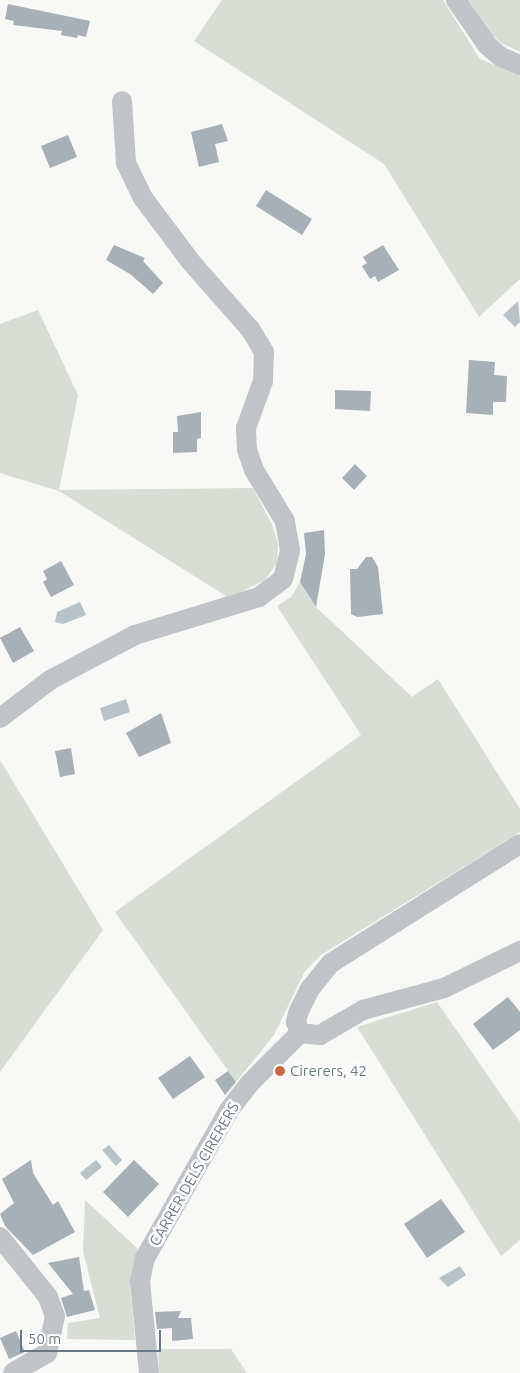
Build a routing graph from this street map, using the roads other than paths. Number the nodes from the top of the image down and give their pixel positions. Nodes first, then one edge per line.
1 (456, 0) edge
2 (520, 65) edge
3 (122, 101) dead end
4 (0, 718) edge
5 (520, 844) edge
6 (520, 951) edge
7 (300, 1033) junction
8 (0, 1237) edge
9 (14, 1373) edge
10 (149, 1373) edge

1 - 2 street
3 - 4 street
5 - 7 street
6 - 7 street
7 - 10 street, CARRER DELS CIRERERS
8 - 9 street

